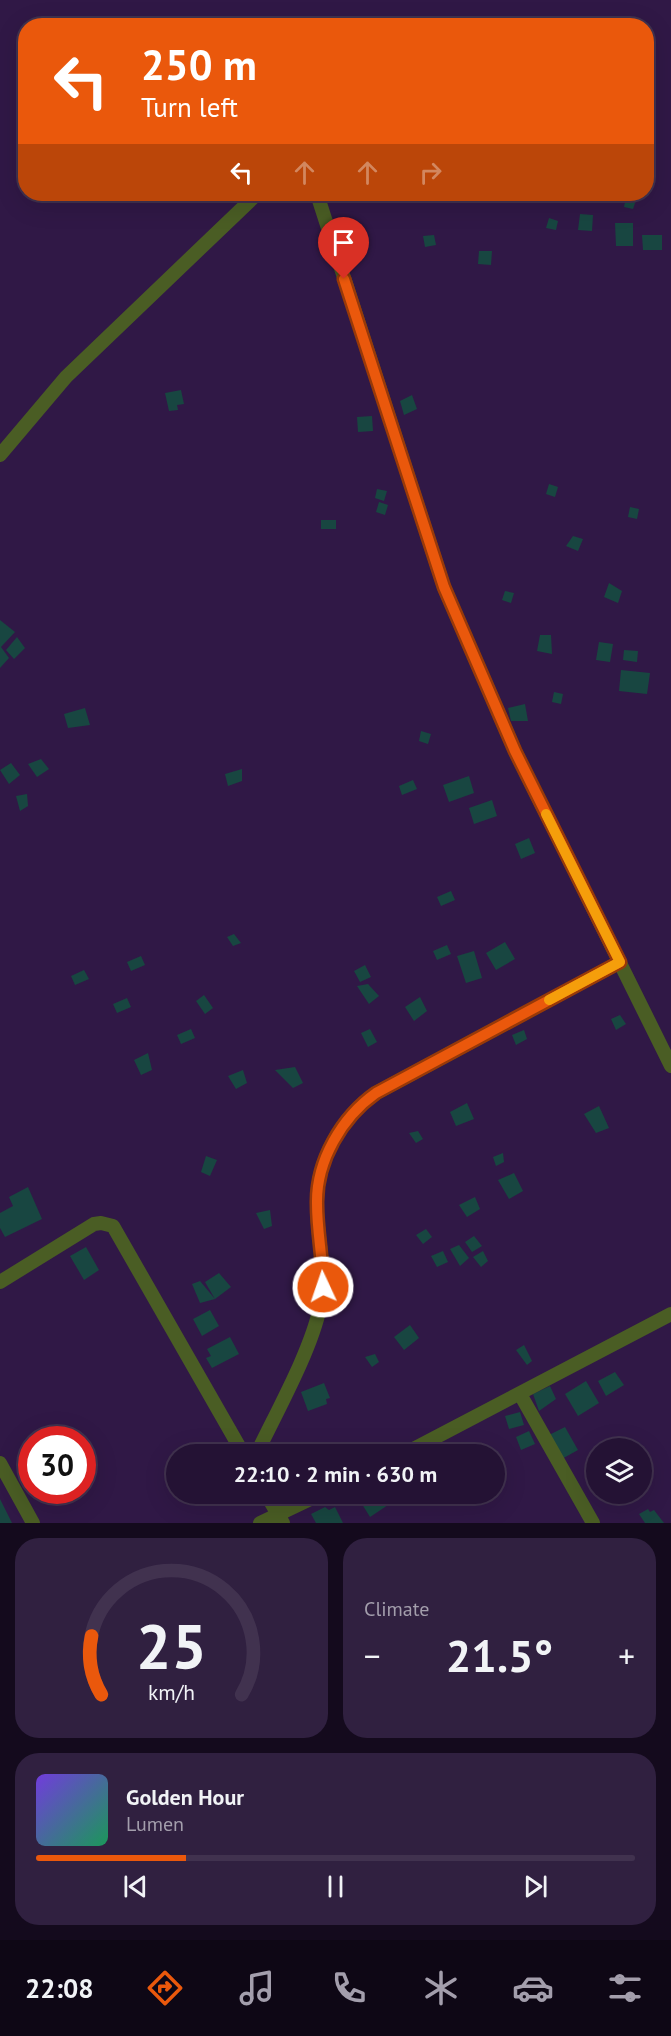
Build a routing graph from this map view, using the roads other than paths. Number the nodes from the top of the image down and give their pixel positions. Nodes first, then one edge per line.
1 (251, 201) edge
2 (319, 201) edge
3 (0, 455) edge
4 (620, 962) junction
5 (671, 1066) edge
6 (0, 1281) edge
7 (671, 1314) edge
8 (520, 1394) junction
9 (238, 1444) edge
10 (261, 1444) edge
11 (423, 1444) edge
12 (0, 1463) edge
13 (272, 1504) edge
14 (304, 1504) edge
15 (280, 1518) edge
16 (33, 1523) edge
17 (260, 1523) edge
18 (593, 1523) edge

1 - 3 street
2 - 4 street
4 - 5 street
4 - 10 street
6 - 9 street
7 - 8 street
8 - 11 street
8 - 18 street
12 - 16 street
13 - 15 street
14 - 15 street
15 - 17 street

